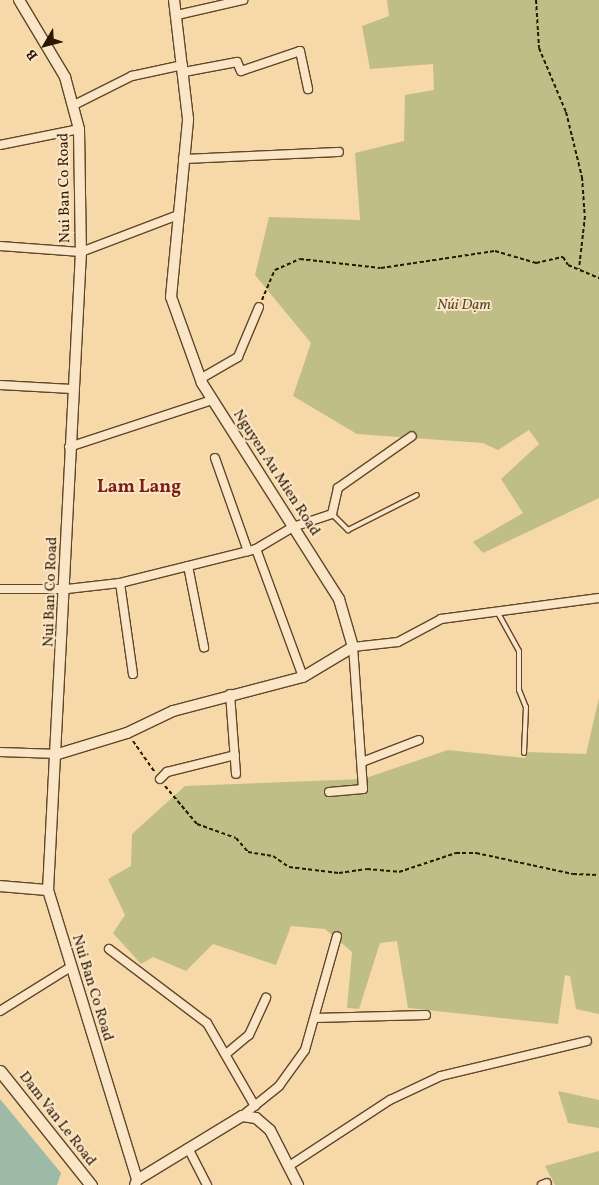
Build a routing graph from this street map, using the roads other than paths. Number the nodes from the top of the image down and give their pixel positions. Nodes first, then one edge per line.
1 (19, 0) edge
2 (174, 0) edge
3 (243, 0) edge
4 (177, 15) junction
5 (184, 69) junction
6 (308, 89) dead end
7 (76, 104) junction
8 (79, 130) junction
9 (0, 145) edge
10 (339, 152) dead end
11 (183, 159) junction
12 (178, 215) junction
13 (0, 246) edge
14 (81, 252) junction
15 (259, 307) road end
16 (200, 379) junction
17 (0, 386) edge
18 (72, 389) junction
19 (212, 400) junction
20 (412, 436) dead end
21 (69, 447) junction
22 (215, 458) dead end
23 (417, 494) dead end
24 (332, 514) junction
25 (293, 527) junction
26 (252, 550) junction
27 (188, 566) junction
28 (120, 582) junction
29 (0, 588) edge
30 (67, 589) junction
31 (599, 598) edge
32 (498, 612) junction
33 (353, 647) junction
34 (204, 648) dead end
35 (133, 674) dead end
36 (303, 677) junction
37 (230, 694) junction
38 (419, 740) dead end
39 (0, 752) edge
40 (524, 753) dead end
41 (58, 754) junction
42 (235, 755) junction
43 (362, 762) junction
44 (236, 774) dead end
45 (160, 779) road end
46 (328, 792) dead end
47 (0, 886) edge
48 (48, 890) junction
49 (337, 936) dead end
50 (109, 948) dead end
51 (68, 968) junction
52 (266, 998) dead end
53 (0, 1011) edge
54 (426, 1015) dead end
55 (315, 1018) junction
56 (588, 1041) dead end
57 (226, 1054) junction
58 (0, 1071) edge
59 (254, 1106) junction
60 (242, 1116) junction
61 (188, 1148) junction
62 (288, 1166) junction
63 (136, 1183) edge
64 (91, 1185) edge
65 (207, 1185) edge
66 (298, 1185) edge

1 - 7 street, Nui Ban Co Road
2 - 4 street, Nguyen Au Mien Road
3 - 4 street
4 - 5 street, Nguyen Au Mien Road
5 - 6 street
5 - 7 street
5 - 11 street, Nguyen Au Mien Road
7 - 8 street, Nui Ban Co Road
8 - 9 street
8 - 14 street, Nui Ban Co Road
10 - 11 street
11 - 12 street, Nguyen Au Mien Road
12 - 14 street
12 - 16 street, Nguyen Au Mien Road
13 - 14 street
14 - 18 street, Nui Ban Co Road
15 - 16 street
16 - 19 street, Nguyen Au Mien Road
17 - 18 street
18 - 21 street, Nui Ban Co Road
19 - 21 street
19 - 25 street, Nguyen Au Mien Road
20 - 24 street
21 - 30 street, Nui Ban Co Road
22 - 26 street
23 - 24 lane
24 - 25 street
25 - 26 street
25 - 33 street, Nguyen Au Mien Road
26 - 27 street
26 - 36 street
27 - 28 street
27 - 34 street
28 - 30 street
28 - 35 street
29 - 30 street
30 - 41 street, Nui Ban Co Road
31 - 32 street
32 - 33 street
32 - 40 lane
33 - 36 street
33 - 43 street
36 - 37 street
37 - 41 street
37 - 42 street
38 - 43 street
39 - 41 street
41 - 48 street, Nui Ban Co Road
42 - 44 street
42 - 45 street
43 - 46 street
47 - 48 street
48 - 51 street, Nui Ban Co Road
49 - 55 street
50 - 57 street
51 - 53 street
51 - 63 street, Nui Ban Co Road
52 - 57 street
54 - 55 street
55 - 59 street
56 - 62 street
57 - 59 street
58 - 64 main road, Dam Van Le Road
59 - 60 street
60 - 61 street
60 - 62 street
61 - 63 street
61 - 65 street
62 - 66 street

